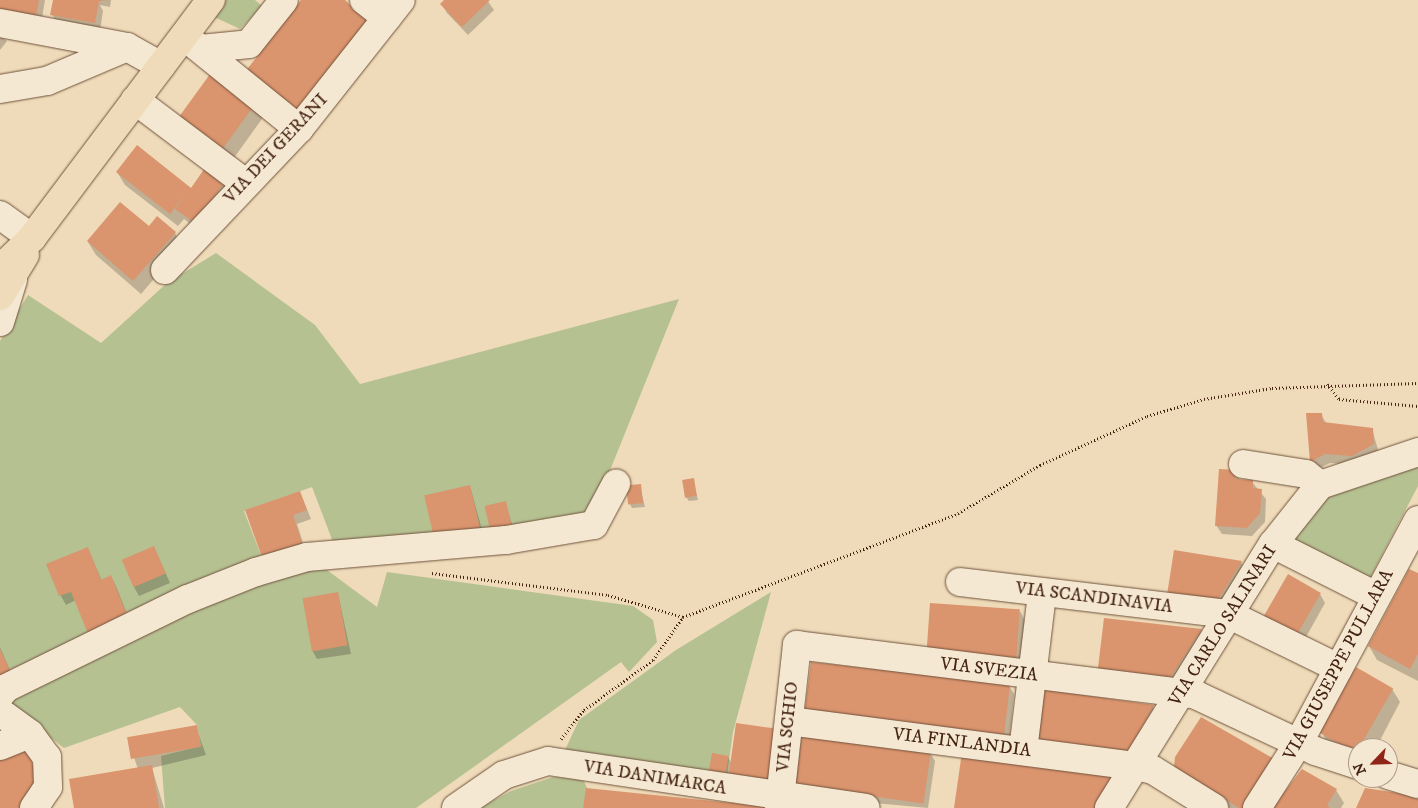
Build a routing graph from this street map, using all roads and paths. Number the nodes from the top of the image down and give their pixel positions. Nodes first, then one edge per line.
1 (211, 0) edge
2 (284, 0) edge
3 (364, 0) edge
4 (394, 9) edge
5 (0, 23) edge
6 (193, 42) junction
7 (127, 47) junction
8 (161, 66) junction
9 (0, 89) edge
10 (135, 100) junction
11 (299, 129) junction
12 (245, 183) junction
13 (0, 215) edge
14 (32, 238) junction
15 (165, 270) dead end
16 (4, 282) edge
17 (0, 322) edge
18 (1418, 383) edge
19 (1327, 384) junction
20 (1418, 406) edge
21 (1418, 452) edge
22 (1243, 464) dead end
23 (616, 484) dead end
24 (1320, 485) junction
25 (1418, 520) edge
26 (1273, 544) junction
27 (423, 572) dead end
28 (960, 582) dead end
29 (1042, 593) junction
30 (1376, 596) junction
31 (1228, 614) junction
32 (683, 617) junction
33 (797, 646) joint
34 (1338, 668) junction
35 (1032, 676) junction
36 (0, 695) edge
37 (1182, 695) junction
38 (0, 712) edge
39 (789, 721) junction
40 (30, 734) junction
41 (1298, 744) junction
42 (0, 746) edge
43 (1022, 751) junction
44 (548, 761) junction
45 (1348, 762) edge
46 (1136, 766) junction
47 (1398, 778) edge
48 (1418, 784) edge
49 (780, 803) edge
50 (34, 808) edge
51 (456, 808) edge
52 (866, 808) edge
53 (1109, 808) edge
54 (1214, 808) edge
55 (1257, 808) edge

1 - 6 main road
2 - 6 street
3 - 4 street
4 - 11 street, VIA DEI GERANI
5 - 7 street
6 - 8 main road
6 - 11 street
7 - 8 street
7 - 9 street
8 - 10 main road
10 - 12 street
10 - 14 main road
11 - 12 street, VIA DEI GERANI
12 - 15 street, VIA DEI GERANI
13 - 14 street
14 - 16 main road
16 - 17 street
18 - 19 path
19 - 20 path
19 - 32 path
21 - 24 street
22 - 24 street
23 - 36 street
24 - 26 street, VIA CARLO SALINARI
25 - 30 street, VIA GIUSEPPE PULLARA
26 - 30 street
26 - 31 street, VIA CARLO SALINARI
27 - 32 path
28 - 29 street, VIA SCANDINAVIA
29 - 31 street, VIA SCANDINAVIA
29 - 35 street
30 - 34 street, VIA GIUSEPPE PULLARA
31 - 34 street, VIA SCANDINAVIA
31 - 37 street, VIA CARLO SALINARI
32 - 44 path
33 - 35 street, VIA SVEZIA
33 - 39 street, VIA SCHIO
34 - 41 street, VIA GIUSEPPE PULLARA
35 - 37 street, VIA SVEZIA
35 - 43 street
37 - 41 street, VIA SVEZIA
37 - 46 street, VIA CARLO SALINARI
38 - 40 street
39 - 43 street, VIA FINLANDIA
39 - 49 street, VIA SCHIO
40 - 42 street
40 - 50 street
41 - 45 street, VIA SVEZIA
41 - 55 street, VIA GIUSEPPE PULLARA
43 - 46 street, VIA FINLANDIA
44 - 49 street, VIA DANIMARCA
44 - 51 street, VIA DANIMARCA
46 - 53 street, VIA CARLO SALINARI
46 - 54 street, VIA FINLANDIA
47 - 48 street
49 - 52 street, VIA DANIMARCA

